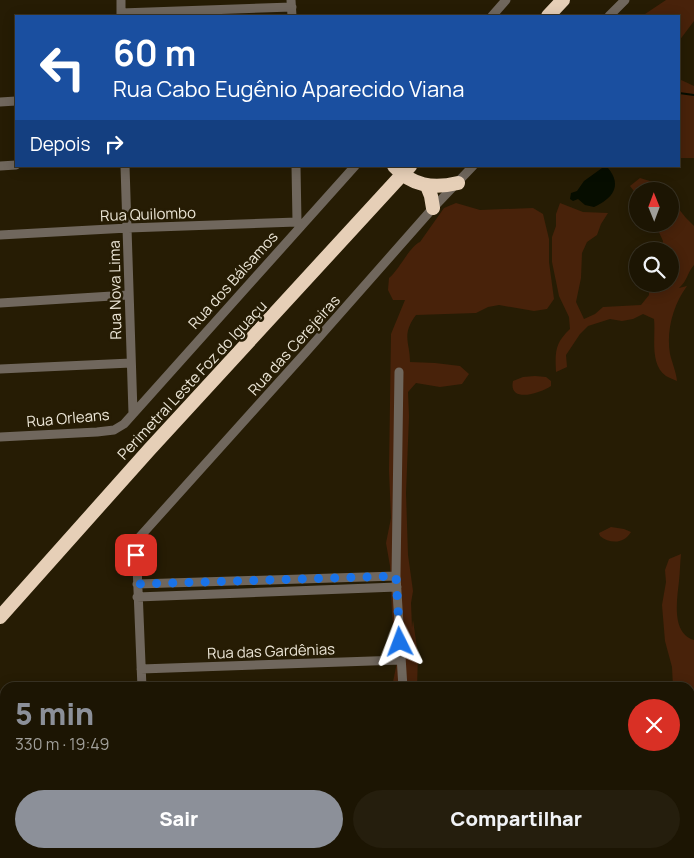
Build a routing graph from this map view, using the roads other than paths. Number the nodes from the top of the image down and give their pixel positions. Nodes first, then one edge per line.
1 (121, 0) edge
2 (506, 0) edge
3 (563, 0) edge
4 (625, 0) edge
5 (292, 8) edge
6 (121, 14) edge
7 (493, 15) edge
8 (549, 15) edge
9 (609, 15) edge
10 (15, 101) edge
11 (0, 102) edge
12 (15, 165) edge
13 (0, 166) edge
14 (125, 167) edge
15 (296, 167) edge
16 (354, 167) edge
17 (472, 167) edge
18 (402, 169) edge
19 (458, 183) junction
20 (427, 186) junction
21 (433, 208) junction
22 (299, 225) junction
23 (128, 228) junction
24 (0, 235) edge
25 (128, 295) junction
26 (0, 303) edge
27 (131, 363) junction
28 (0, 369) edge
29 (399, 372) dead end
30 (133, 412) junction
31 (0, 437) edge
32 (396, 576) junction
33 (137, 584) junction
34 (397, 587) junction
35 (138, 597) junction
36 (0, 617) edge
37 (401, 660) junction
38 (141, 669) junction
39 (142, 682) edge
40 (403, 682) edge

1 - 6 street
2 - 7 street
3 - 8 highway
4 - 9 street
5 - 6 street
10 - 11 street
12 - 13 street
14 - 23 street, Rua Nova Lima
15 - 22 street
16 - 22 street, Rua dos Bálsamos
17 - 19 street, Rua das Cerejeiras
18 - 20 highway
18 - 36 highway, Perimetral Leste Foz do Iguaçu
19 - 20 highway
19 - 21 street, Rua das Cerejeiras
20 - 21 highway
21 - 33 street, Rua das Cerejeiras
22 - 23 street, Rua Quilombo
22 - 30 street, Rua dos Bálsamos
23 - 24 street, Rua Quilombo
23 - 25 street, Rua Nova Lima
25 - 26 street
25 - 27 street, Rua Nova Lima
27 - 28 street
27 - 30 street, Rua Nova Lima
29 - 32 street
30 - 31 street, Rua Orleans
32 - 33 street
32 - 34 street
33 - 35 street
34 - 35 street
34 - 37 street
35 - 38 street
37 - 38 street, Rua das Gardênias
37 - 40 street
38 - 39 street

